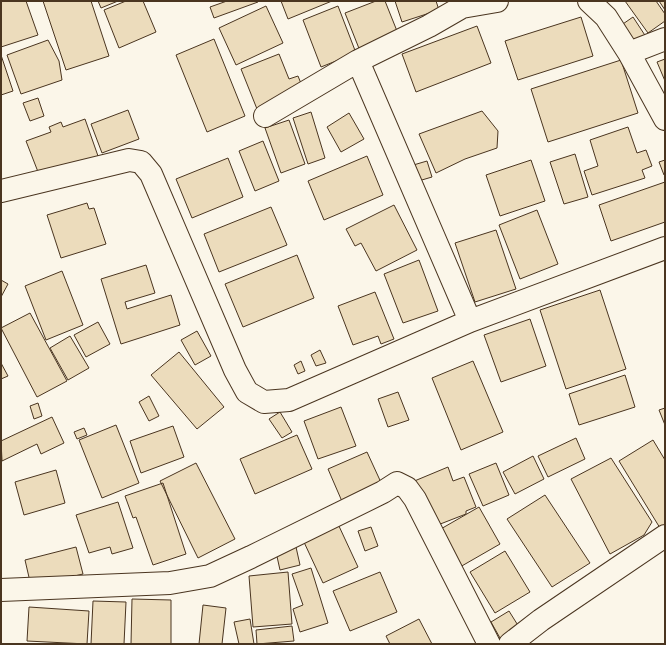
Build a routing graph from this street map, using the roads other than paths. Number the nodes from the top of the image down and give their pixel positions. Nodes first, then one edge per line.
1 (497, 1) edge
2 (589, 1) edge
3 (665, 39) edge
4 (629, 53) junction
5 (358, 60) junction
6 (265, 116) dead end
7 (665, 119) edge
8 (1, 191) edge
9 (665, 248) edge
10 (470, 321) junction
11 (665, 536) edge
12 (1, 590) edge
13 (489, 644) edge
14 (510, 644) edge

1 - 5 street
2 - 4 street
3 - 4 street
4 - 7 street
5 - 6 street
5 - 10 street
8 - 10 street
9 - 10 street
11 - 14 street
12 - 13 street

